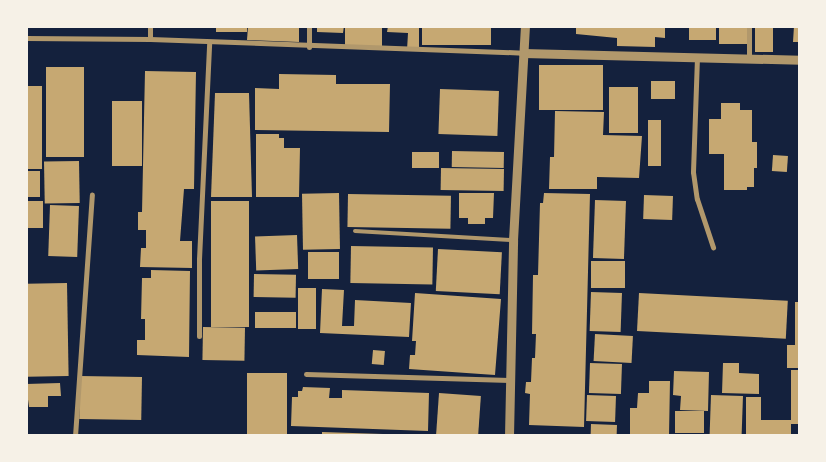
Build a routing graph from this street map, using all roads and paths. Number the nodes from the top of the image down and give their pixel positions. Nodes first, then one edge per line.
1 (150, 26) edge
2 (309, 26) edge
3 (525, 26) edge
4 (749, 26) edge
5 (26, 38) edge
6 (150, 39) junction
7 (210, 43) junction
8 (308, 47) junction
9 (523, 53) junction
10 (697, 57) junction
11 (749, 59) junction
12 (800, 60) edge
13 (92, 195) dead end
14 (355, 231) dead end
15 (513, 240) junction
16 (713, 247) dead end
17 (198, 336) dead end
18 (306, 374) dead end
19 (510, 380) junction
20 (75, 436) edge
21 (509, 436) edge

1 - 6 street
2 - 8 street
3 - 9 street
4 - 11 street
5 - 6 street
6 - 7 street
7 - 8 street
7 - 17 street
8 - 9 street
9 - 10 street
9 - 15 street
10 - 11 street
10 - 16 street
11 - 12 street
13 - 20 street
14 - 15 lane
15 - 19 street
18 - 19 street
19 - 21 street

